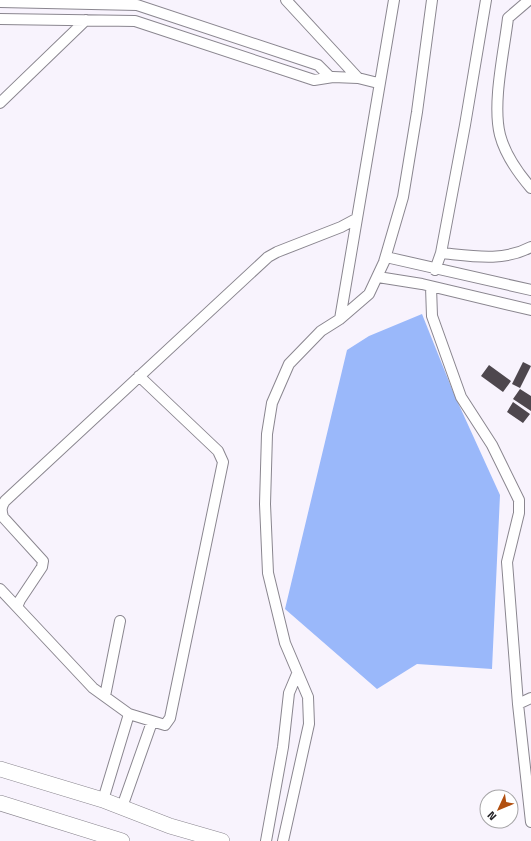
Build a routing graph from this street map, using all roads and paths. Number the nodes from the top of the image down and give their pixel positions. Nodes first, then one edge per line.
1 (286, 0) edge
2 (394, 0) edge
3 (432, 0) edge
4 (486, 0) edge
5 (529, 0) edge
6 (0, 2) edge
7 (0, 19) edge
8 (86, 20) junction
9 (330, 77) junction
10 (358, 78) junction
11 (378, 83) junction
12 (0, 103) edge
13 (531, 188) edge
14 (356, 219) junction
15 (531, 247) edge
16 (441, 253) junction
17 (386, 257) junction
18 (435, 270) junction
19 (378, 277) junction
20 (431, 287) junction
21 (531, 290) edge
22 (531, 310) edge
23 (340, 319) junction
24 (139, 376) junction
25 (2, 503) edge
26 (0, 589) edge
27 (17, 607) junction
28 (120, 621) dead end
29 (297, 674) junction
30 (105, 696) junction
31 (531, 698) edge
32 (518, 704) junction
33 (129, 714) junction
34 (152, 722) junction
35 (0, 768) edge
36 (103, 800) junction
37 (0, 803) edge
38 (122, 807) junction
39 (531, 822) edge
40 (122, 841) edge
41 (222, 841) edge
42 (266, 841) edge
43 (283, 841) edge

1 - 10 street
2 - 11 street
3 - 17 street
4 - 16 street
5 - 13 street
6 - 9 street
7 - 8 street
8 - 9 street
8 - 12 street
9 - 10 street
10 - 11 street
11 - 14 street
14 - 23 street
14 - 24 street
15 - 16 street
16 - 18 street
17 - 18 street
17 - 19 street
18 - 21 street
19 - 20 street
19 - 23 street
20 - 22 street
20 - 32 street
23 - 29 street
24 - 25 street
24 - 34 street
25 - 27 street
26 - 27 street
27 - 30 street
28 - 30 street
29 - 42 street
29 - 43 street
30 - 33 street
31 - 32 street
32 - 39 street
33 - 34 street
33 - 36 street
34 - 38 street
35 - 36 street
36 - 38 street
37 - 40 street
38 - 41 street

